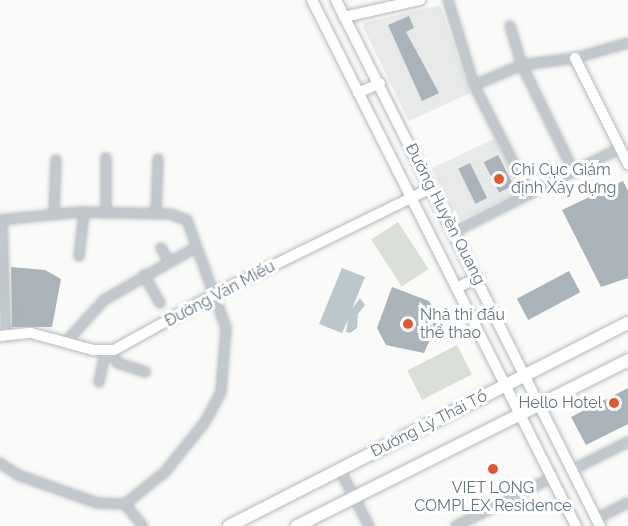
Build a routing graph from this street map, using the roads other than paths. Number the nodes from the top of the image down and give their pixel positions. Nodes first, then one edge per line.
1 (312, 0) edge
2 (420, 0) edge
3 (448, 0) edge
4 (340, 9) edge
5 (323, 20) junction
6 (510, 26) dead end
7 (626, 43) edge
8 (628, 52) edge
9 (575, 58) junction
10 (522, 65) junction
11 (380, 83) junction
12 (474, 85) junction
13 (358, 93) junction
14 (620, 148) junction
15 (106, 158) dead end
16 (158, 159) dead end
17 (56, 160) dead end
18 (628, 164) edge
19 (574, 172) junction
20 (431, 188) junction
21 (529, 193) junction
22 (411, 198) junction
23 (84, 212) junction
24 (106, 213) junction
25 (156, 213) junction
26 (54, 214) junction
27 (1, 220) edge
28 (454, 232) junction
29 (196, 247) junction
30 (161, 248) dead end
31 (79, 256) dead end
32 (170, 262) junction
33 (144, 275) junction
34 (477, 278) junction
35 (456, 288) junction
36 (214, 297) junction
37 (160, 303) dead end
38 (628, 323) edge
39 (3, 335) edge
40 (65, 342) junction
41 (106, 350) junction
42 (628, 360) edge
43 (146, 372) dead end
44 (524, 375) junction
45 (99, 382) dead end
46 (503, 386) junction
47 (539, 405) junction
48 (518, 416) junction
49 (628, 442) edge
50 (0, 464) edge
51 (340, 470) junction
52 (572, 470) junction
53 (551, 478) junction
54 (583, 492) junction
55 (354, 497) junction
56 (564, 501) junction
57 (628, 503) edge
58 (125, 504) junction
59 (598, 522) edge
60 (143, 526) edge
61 (229, 526) edge
62 (297, 526) edge
63 (369, 526) edge
64 (456, 526) edge
65 (576, 526) edge

1 - 5 street, Đường Huyền Quang
2 - 4 street
3 - 12 street
4 - 5 street
4 - 11 street, Đường Huyền Quang
5 - 13 street, Đường Huyền Quang
6 - 10 street
7 - 8 street
7 - 9 street
9 - 10 street
9 - 14 street
10 - 12 street
10 - 19 street
11 - 13 street
11 - 20 street, Đường Huyền Quang
12 - 21 street
13 - 22 street, Đường Huyền Quang
14 - 18 street
14 - 19 street
15 - 24 street
16 - 25 street
17 - 26 street
19 - 21 street
20 - 22 street, Đường Văn Miếu
20 - 28 street, Đường Huyền Quang
21 - 28 street
22 - 35 street, Đường Huyền Quang
22 - 36 street, Đường Văn Miếu
23 - 24 street
23 - 26 street
23 - 31 street
24 - 25 street
25 - 29 street
26 - 27 street
27 - 39 street
28 - 34 street, Đường Huyền Quang
29 - 32 street
29 - 36 street
30 - 32 street
32 - 33 street
33 - 37 street
33 - 40 street
34 - 35 street
34 - 44 street, Đường Huyền Quang
35 - 46 street, Đường Huyền Quang
36 - 41 street, Đường Văn Miếu
36 - 58 street
38 - 44 main road, Đường Lý Thái Tổ
39 - 40 street
40 - 41 street
41 - 43 street
41 - 45 street
42 - 47 main road, Đường Lý Thái Tổ
44 - 46 main road, Đường Lý Thái Tổ
44 - 47 street, Đường Huyền Quang
46 - 48 street, Đường Huyền Quang
46 - 51 main road, Đường Lý Thái Tổ
47 - 48 main road, Đường Lý Thái Tổ
47 - 52 street, Đường Huyền Quang
48 - 53 street, Đường Huyền Quang
48 - 55 main road, Đường Lý Thái Tổ
49 - 52 street
50 - 58 street
51 - 55 street
51 - 61 main road, Đường Lý Thái Tổ
52 - 54 street, Đường Huyền Quang
53 - 56 street, Đường Huyền Quang
53 - 64 street
54 - 56 street
54 - 59 street, Đường Huyền Quang
55 - 62 main road, Đường Lý Thái Tổ
55 - 63 street
56 - 65 street, Đường Huyền Quang
57 - 59 street
58 - 60 street

